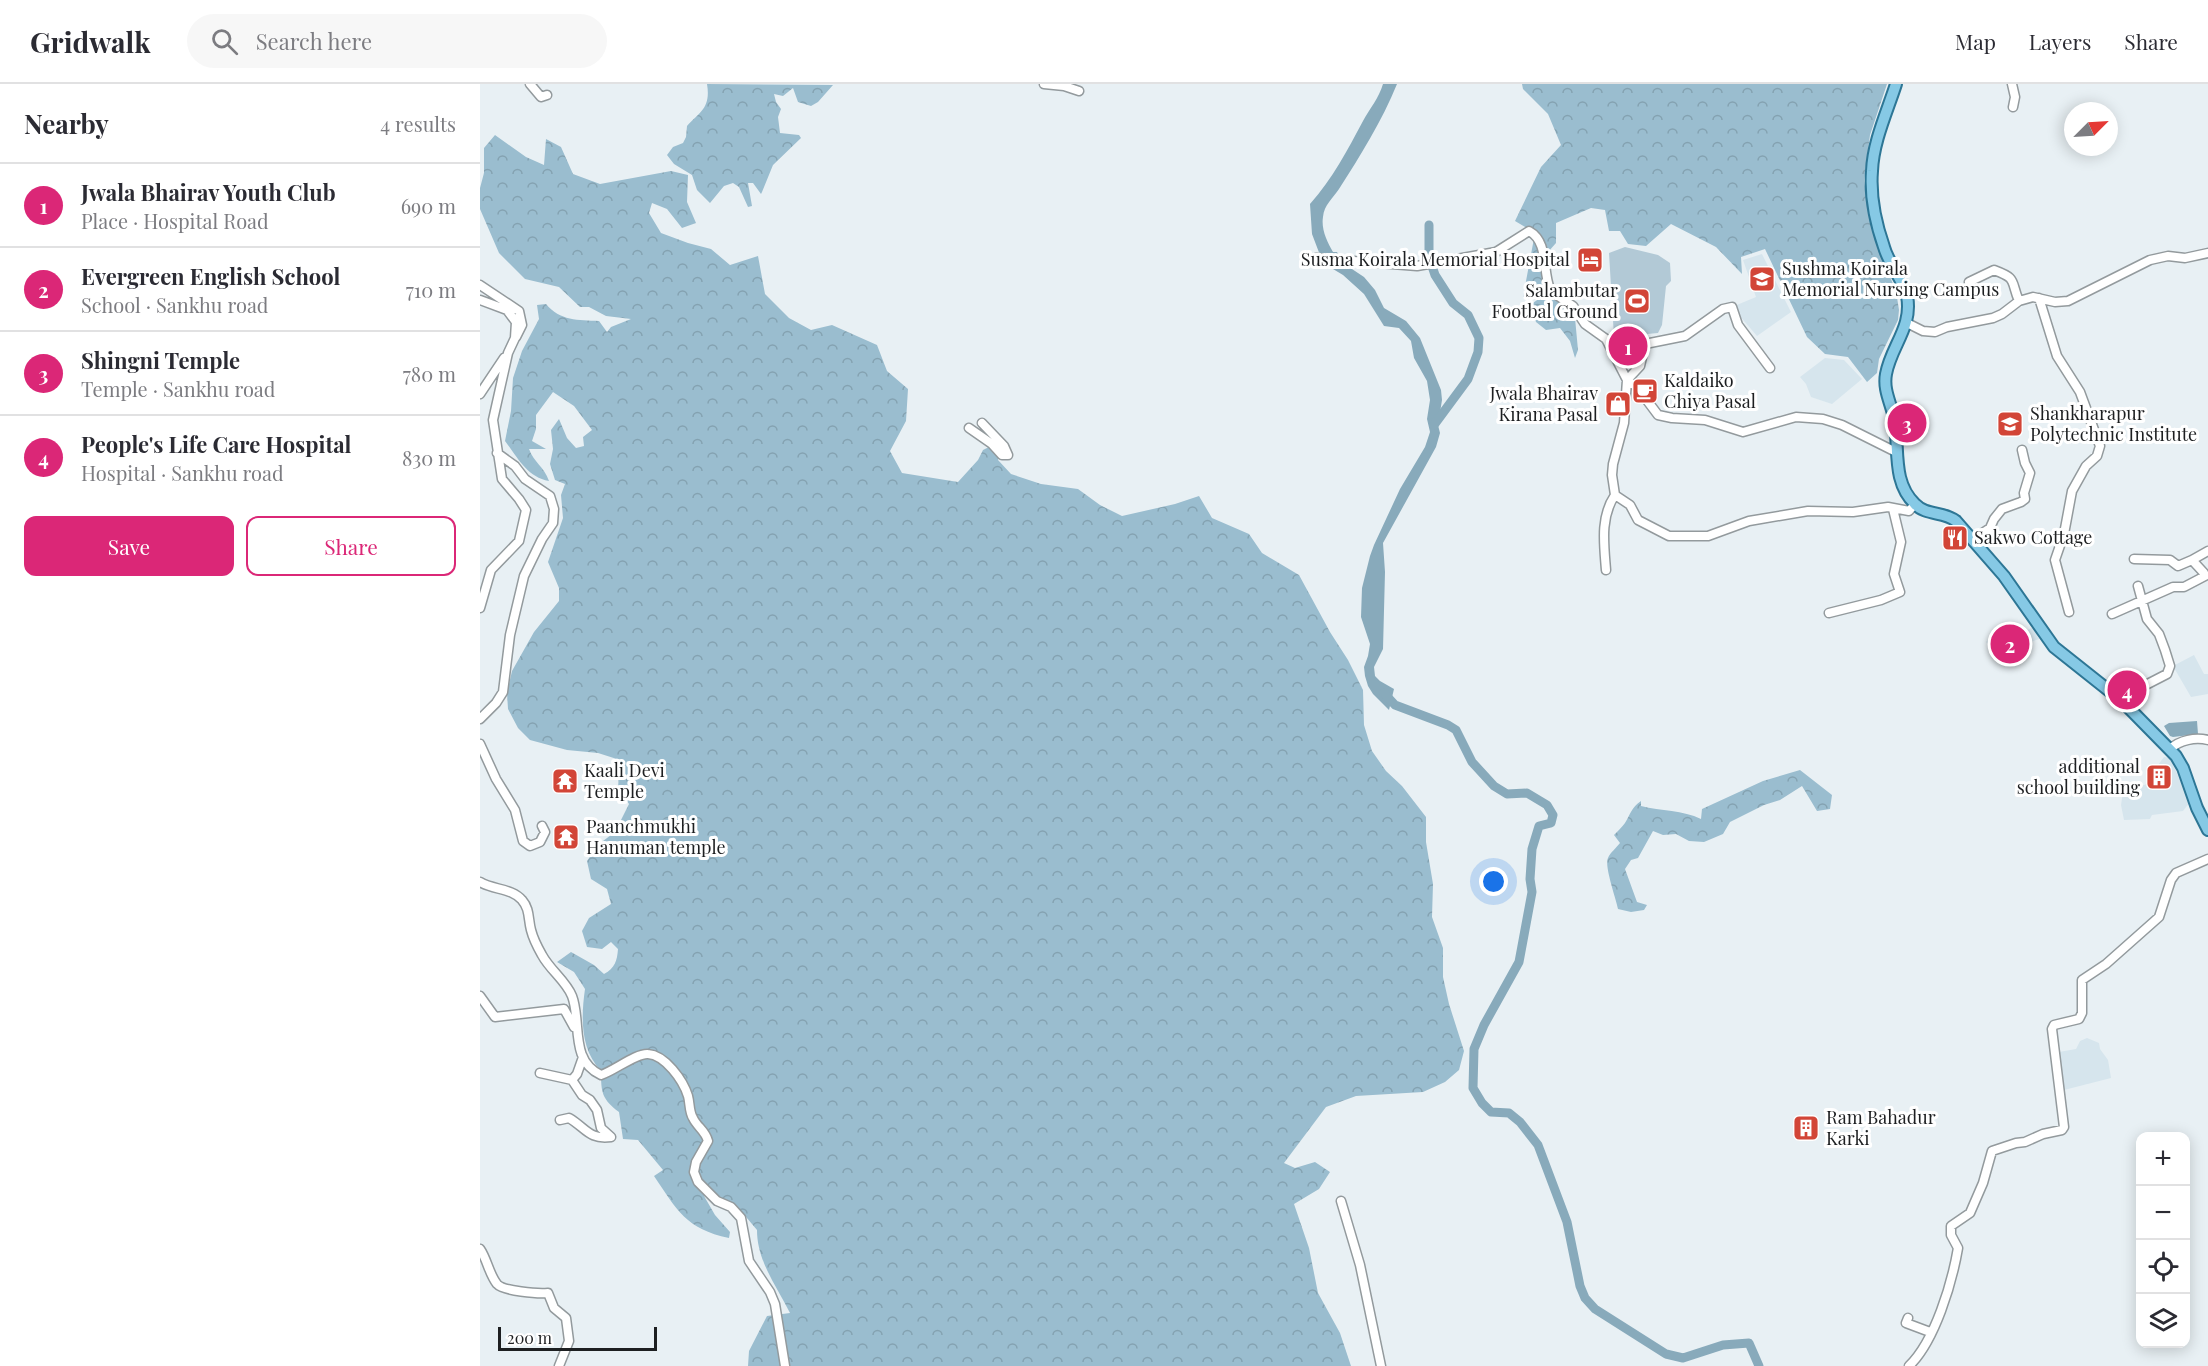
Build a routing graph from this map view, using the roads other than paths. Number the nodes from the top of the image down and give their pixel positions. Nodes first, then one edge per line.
1 (530, 84) edge
2 (1044, 84) edge
3 (1896, 84) edge
4 (2012, 84) edge
5 (1079, 92) dead end
6 (547, 95) dead end
7 (2013, 107) dead end
8 (2208, 253) edge
9 (1316, 258) dead end
10 (1969, 282) dead end
11 (480, 285) edge
12 (2040, 298) junction
13 (480, 300) edge
14 (2019, 301) junction
15 (1907, 323) junction
16 (515, 338) junction
17 (508, 353) junction
18 (1770, 368) dead end
19 (1627, 380) junction
20 (480, 394) edge
21 (982, 423) dead end
22 (969, 428) dead end
23 (2022, 450) dead end
24 (1896, 452) junction
25 (497, 453) junction
26 (1615, 495) junction
27 (1915, 504) junction
28 (1893, 509) junction
29 (1972, 540) junction
30 (2208, 551) edge
31 (2134, 559) dead end
32 (2192, 560) junction
33 (1606, 570) dead end
34 (2138, 586) dead end
35 (2142, 600) junction
36 (480, 608) edge
37 (2070, 612) dead end
38 (1829, 613) dead end
39 (2112, 614) dead end
40 (2122, 700) junction
41 (480, 719) edge
42 (2208, 740) edge
43 (480, 744) edge
44 (2170, 749) junction
45 (542, 826) dead end
46 (2208, 830) edge
47 (2208, 859) edge
48 (480, 882) edge
49 (480, 996) edge
50 (576, 1030) junction
51 (583, 1057) junction
52 (540, 1073) dead end
53 (572, 1080) junction
54 (560, 1120) dead end
55 (1341, 1201) dead end
56 (480, 1249) edge
57 (1908, 1318) dead end
58 (1928, 1336) junction
59 (559, 1366) edge
60 (785, 1366) edge
61 (1381, 1366) edge
62 (1909, 1366) edge

1 - 6 street
2 - 5 street
3 - 15 main road
4 - 7 street
8 - 12 street
9 - 19 street
10 - 14 street
11 - 16 street
12 - 14 street
12 - 37 street
13 - 16 street
14 - 15 street
15 - 24 main road
16 - 17 street
17 - 20 street
17 - 25 street
18 - 19 street
19 - 24 street
19 - 26 street
21 - 22 street
23 - 29 street
24 - 27 main road
25 - 36 street
25 - 41 street
26 - 28 street
26 - 33 street
27 - 28 street
27 - 29 main road
28 - 38 street
29 - 40 main road
30 - 32 street
31 - 32 street
32 - 35 street
34 - 35 street
35 - 39 street
35 - 40 street
40 - 44 main road
42 - 44 street
43 - 45 street
44 - 46 main road
47 - 58 street
48 - 50 street
49 - 50 street
50 - 51 street
51 - 53 street
51 - 60 street
52 - 53 street
53 - 54 street
55 - 61 street
56 - 59 street
57 - 58 street
58 - 62 street

